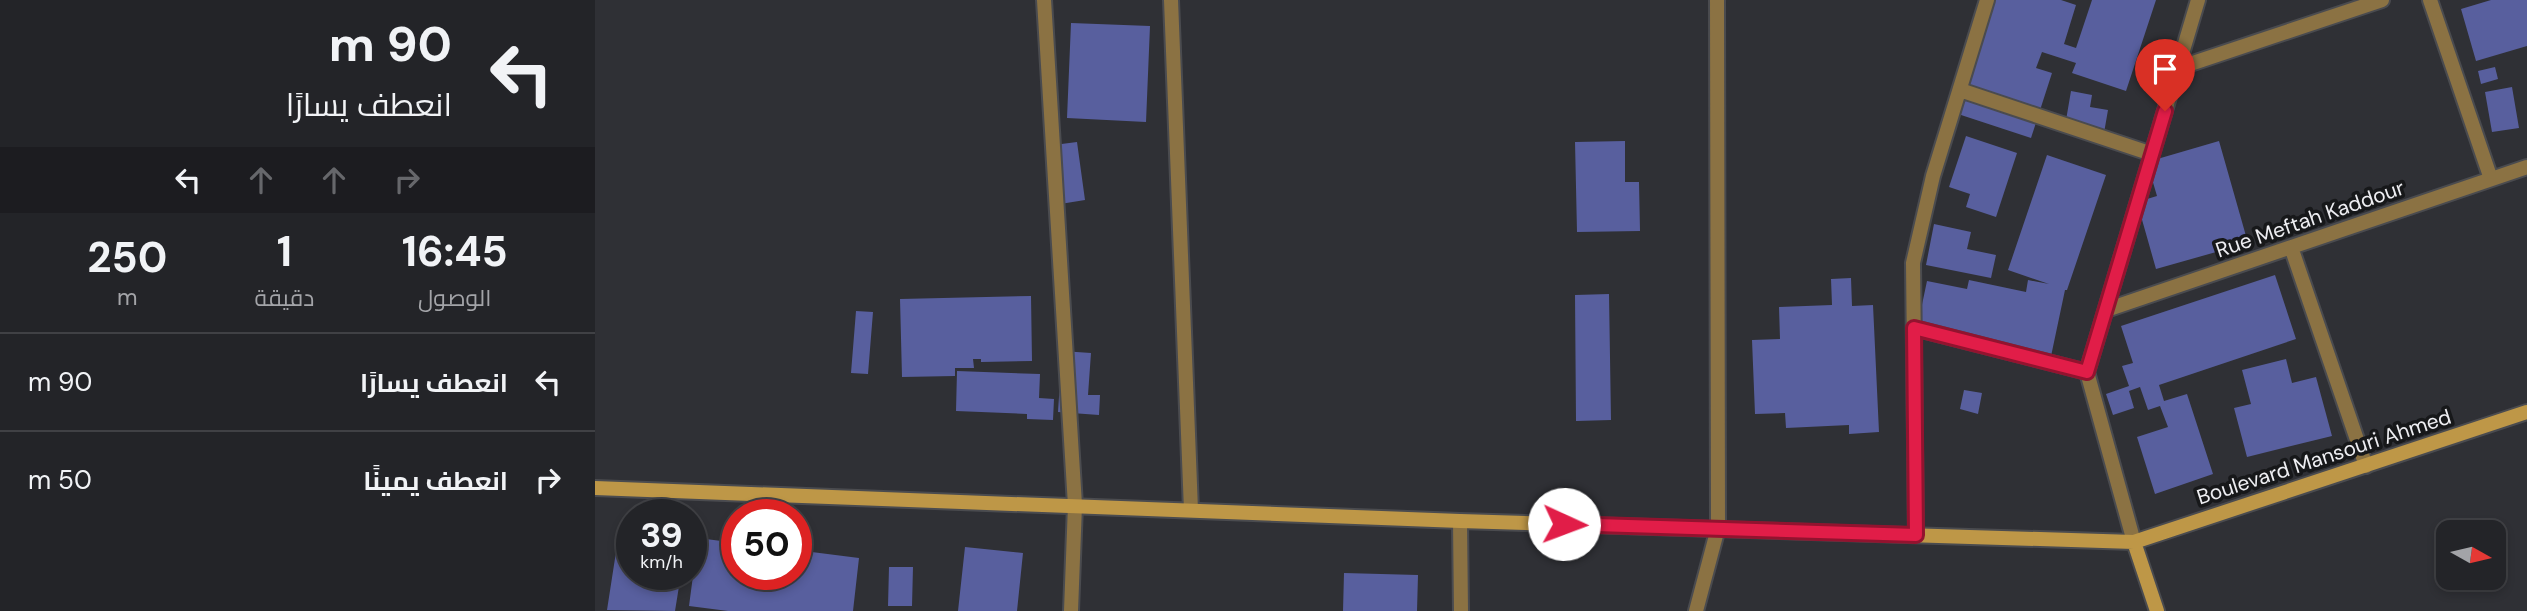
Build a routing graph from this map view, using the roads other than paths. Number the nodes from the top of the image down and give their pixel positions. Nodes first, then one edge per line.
1 (1044, 0) edge
2 (1171, 0) edge
3 (1717, 0) edge
4 (1987, 0) edge
5 (2198, 0) edge
6 (2382, 0) edge
7 (2430, 0) edge
8 (2178, 68) junction
9 (1960, 90) junction
10 (2152, 154) junction
11 (2527, 167) edge
12 (2491, 179) junction
13 (2291, 247) junction
14 (2106, 310) junction
15 (1914, 328) junction
16 (2087, 372) junction
17 (2527, 412) edge
18 (2366, 466) junction
19 (595, 488) edge
20 (1075, 505) junction
21 (1191, 510) junction
22 (1460, 521) junction
23 (1718, 528) junction
24 (1916, 535) junction
25 (2134, 542) junction
26 (1071, 611) edge
27 (1461, 611) edge
28 (1696, 611) edge
29 (2157, 611) edge

1 - 20 street
2 - 21 street
3 - 23 street
4 - 9 street
5 - 8 street
6 - 8 street
7 - 12 street
8 - 10 street
9 - 10 street
9 - 15 street
10 - 14 street
11 - 12 street, Rue Meftah Kaddour
12 - 13 street, Rue Meftah Kaddour
13 - 14 street, Rue Meftah Kaddour
13 - 18 street
14 - 16 street
15 - 16 street
15 - 24 street
16 - 25 street
17 - 18 main road, Boulevard Mansouri Ahmed
18 - 25 main road, Boulevard Mansouri Ahmed
19 - 20 main road, Boulevard Mansouri Ahmed
20 - 21 main road, Boulevard Mansouri Ahmed
20 - 26 street
21 - 22 main road, Boulevard Mansouri Ahmed
22 - 23 main road, Boulevard Mansouri Ahmed
22 - 27 street
23 - 24 main road, Boulevard Mansouri Ahmed
23 - 28 street
24 - 25 main road, Boulevard Mansouri Ahmed
25 - 29 main road

